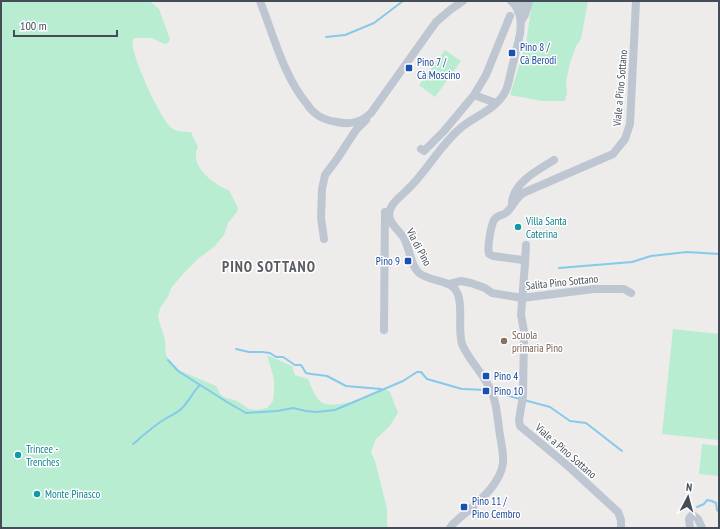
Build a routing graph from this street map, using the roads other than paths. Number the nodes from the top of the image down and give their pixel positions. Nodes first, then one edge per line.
1 (260, 1) edge
2 (463, 1) edge
3 (511, 1) edge
4 (523, 1) edge
5 (529, 1) edge
6 (636, 1) edge
7 (518, 11) junction
8 (510, 16) dead end
9 (521, 21) junction
10 (474, 95) junction
11 (496, 103) junction
12 (367, 117) junction
13 (421, 149) dead end
14 (554, 160) dead end
15 (401, 196) junction
16 (512, 205) junction
17 (324, 239) dead end
18 (526, 246) dead end
19 (525, 263) junction
20 (449, 284) junction
21 (631, 293) dead end
22 (522, 298) junction
23 (384, 330) dead end
24 (450, 528) edge
25 (621, 528) edge
26 (690, 528) edge
27 (702, 528) edge

1 - 12 street
2 - 12 street
3 - 7 street, Via di Pino
4 - 7 street
5 - 9 street
6 - 16 street, Viale a Pino Sottano
7 - 9 street, Via di Pino
8 - 10 street
9 - 11 street, Via di Pino
10 - 11 street
10 - 13 street
11 - 15 street, Via di Pino
12 - 17 street
14 - 16 street, Viale a Pino Sottano
15 - 20 street, Via di Pino
15 - 23 street
16 - 19 street, Viale a Pino Sottano
18 - 19 street
19 - 22 street, Viale a Pino Sottano
20 - 22 street, Salita Pino Sottano
20 - 24 street
21 - 22 street, Salita Pino Sottano
22 - 25 street, Viale a Pino Sottano
26 - 27 street

